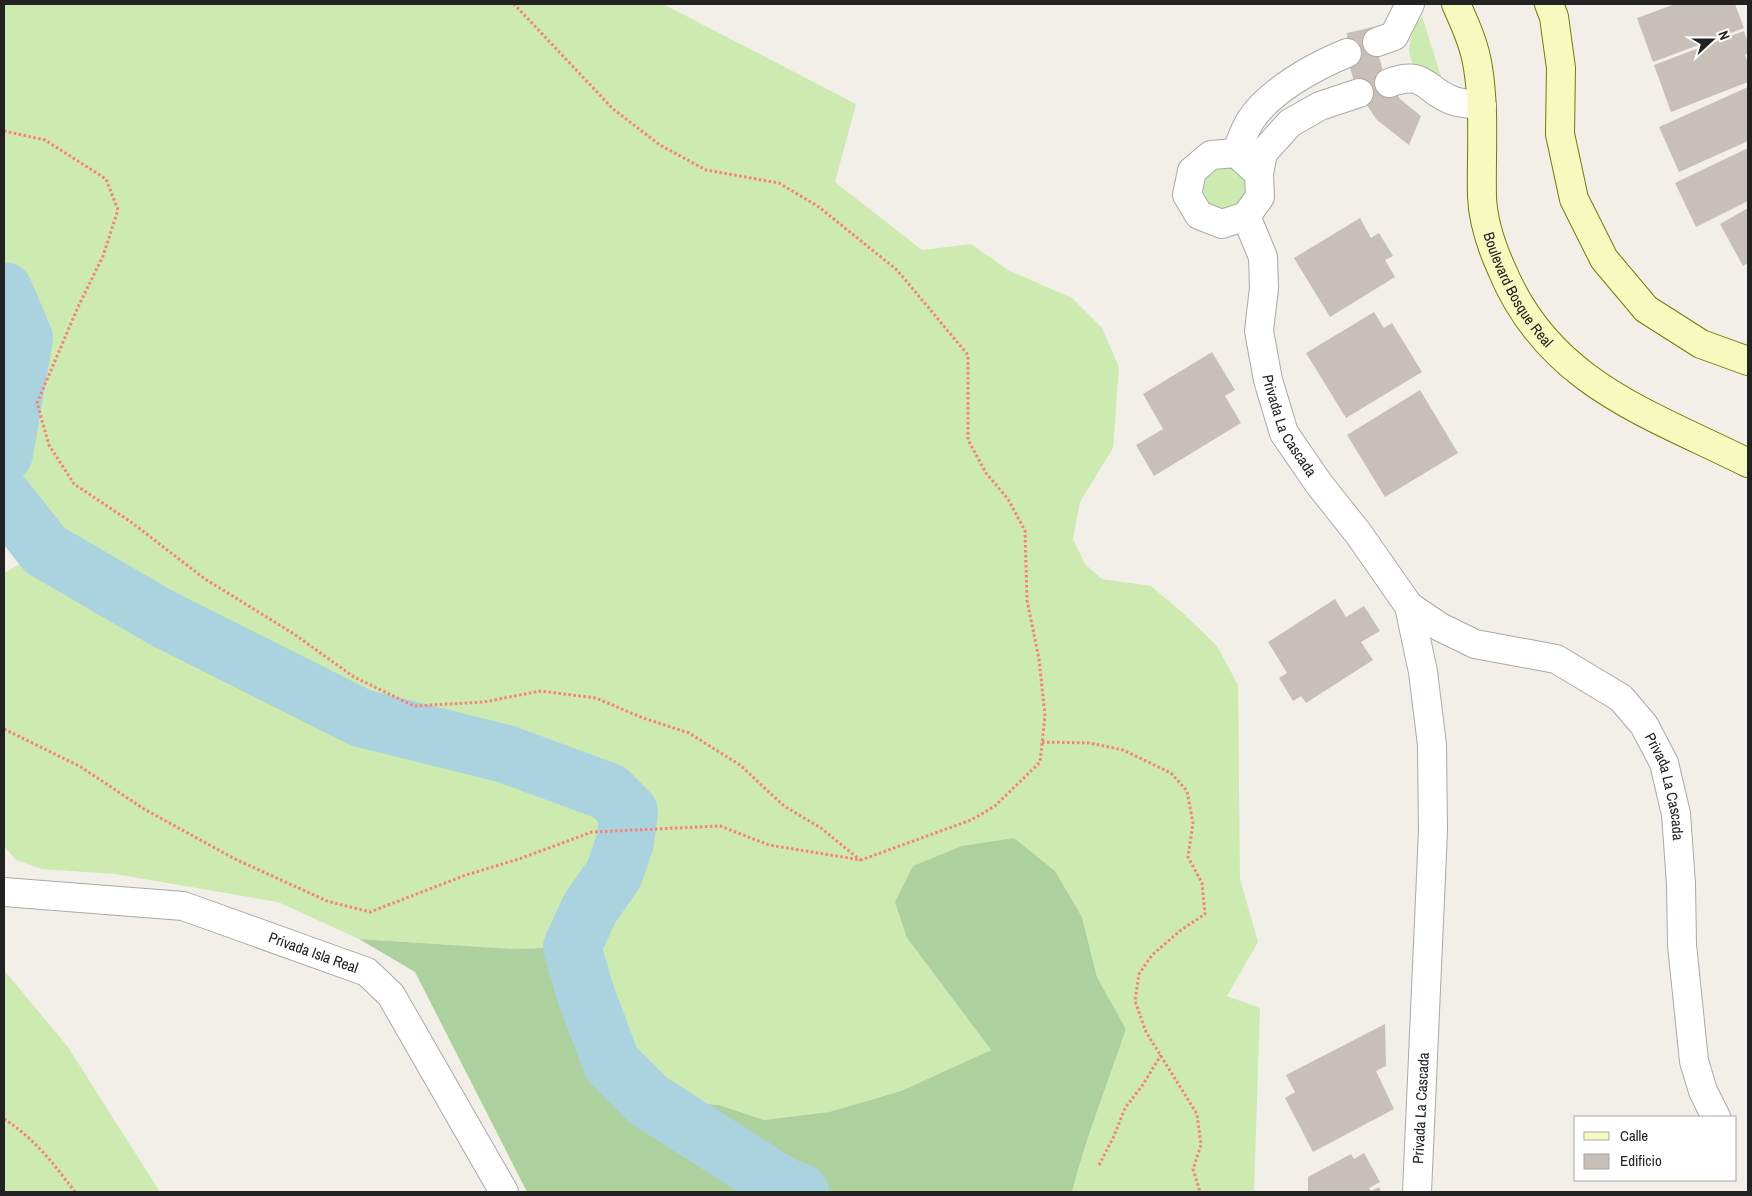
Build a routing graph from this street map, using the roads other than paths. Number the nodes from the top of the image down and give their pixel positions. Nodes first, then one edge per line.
1 (1410, 4) edge
2 (1456, 4) edge
3 (1549, 4) edge
4 (1347, 53) dead end
5 (1359, 94) dead end
6 (1482, 106) junction
7 (1236, 153) junction
8 (1259, 174) junction
9 (1246, 216) junction
10 (1748, 362) edge
11 (1748, 464) edge
12 (1409, 606) junction
13 (4, 892) edge
14 (1716, 1116) edge
15 (504, 1192) edge
16 (1417, 1192) edge

1 - 6 street
2 - 6 main road, Boulevard Bosque Real
3 - 10 main road
4 - 7 street
5 - 8 street
6 - 11 main road, Boulevard Bosque Real
7 - 8 street
7 - 9 street
8 - 9 street
9 - 12 street, Privada La Cascada
12 - 14 street, Privada La Cascada
12 - 16 street, Privada La Cascada
13 - 15 street, Privada Isla Real

